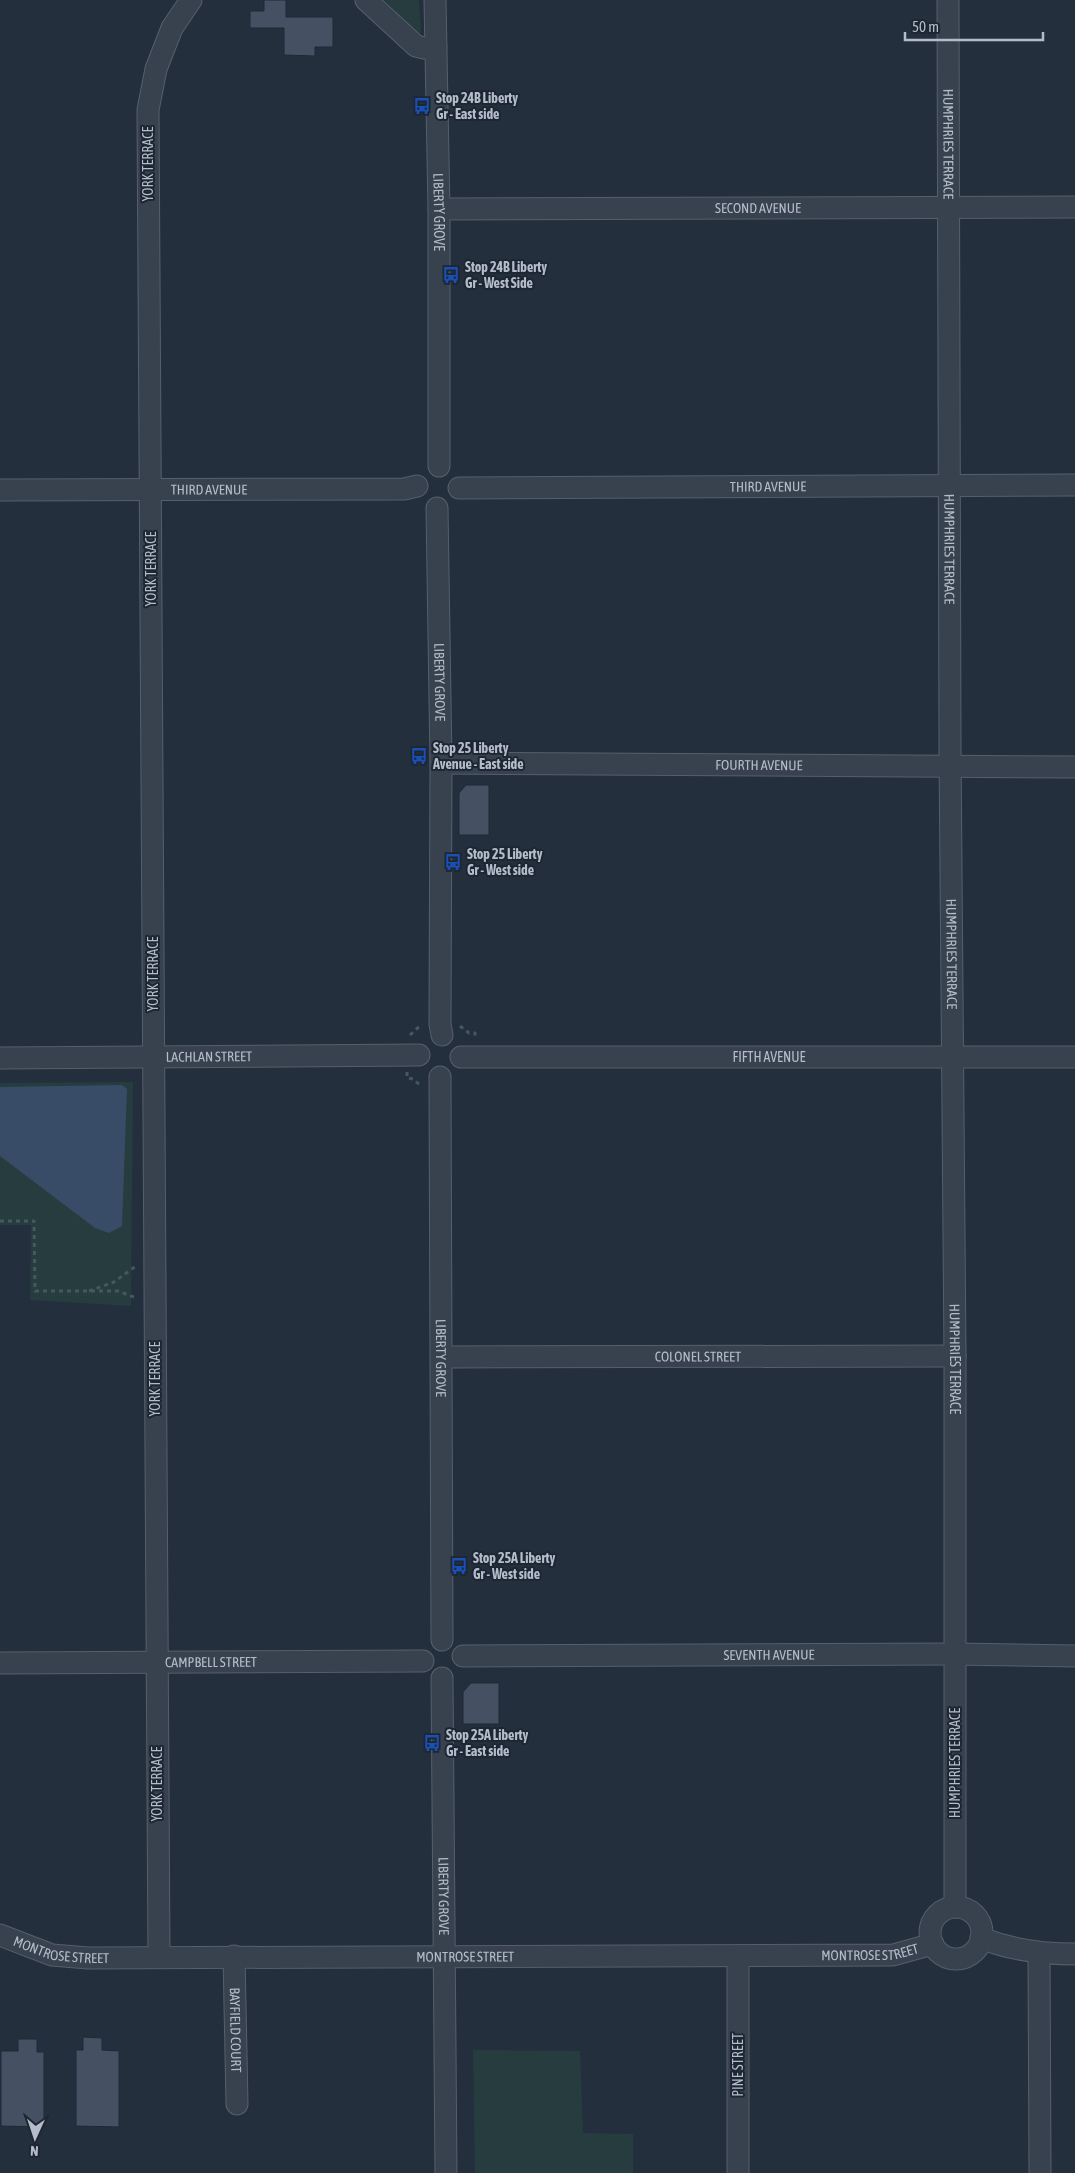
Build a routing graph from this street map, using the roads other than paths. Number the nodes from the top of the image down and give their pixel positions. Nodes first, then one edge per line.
1 (191, 0) edge
2 (366, 0) edge
3 (435, 0) edge
4 (948, 0) edge
5 (436, 48) junction
6 (949, 207) junction
7 (1075, 207) edge
8 (439, 209) junction
9 (440, 466) junction
10 (1075, 485) edge
11 (418, 486) junction
12 (950, 486) junction
13 (459, 488) junction
14 (0, 490) edge
15 (151, 490) junction
16 (437, 508) junction
17 (441, 763) junction
18 (950, 766) junction
19 (1075, 766) edge
20 (442, 1034) junction
21 (419, 1055) junction
22 (461, 1057) junction
23 (1075, 1057) edge
24 (0, 1058) edge
25 (153, 1058) junction
26 (953, 1058) junction
27 (440, 1077) junction
28 (955, 1356) junction
29 (442, 1357) junction
30 (442, 1640) junction
31 (954, 1654) junction
32 (463, 1656) junction
33 (1075, 1656) edge
34 (422, 1661) junction
35 (157, 1662) junction
36 (0, 1663) edge
37 (442, 1678) junction
38 (955, 1907) junction
39 (0, 1936) edge
40 (981, 1938) junction
41 (933, 1944) junction
42 (1039, 1953) junction
43 (1075, 1954) edge
44 (234, 1956) junction
45 (445, 1956) junction
46 (738, 1956) junction
47 (159, 1957) junction
48 (237, 2104) dead end
49 (446, 2173) edge
50 (738, 2173) edge
51 (1040, 2173) edge

1 - 15 street, YORK TERRACE
2 - 5 street
3 - 5 street, LIBERTY GROVE
4 - 6 street, HUMPHRIES TERRACE
5 - 8 street, LIBERTY GROVE
6 - 7 street, SECOND AVENUE
6 - 8 street, SECOND AVENUE
6 - 12 street, HUMPHRIES TERRACE
8 - 9 street, LIBERTY GROVE
9 - 11 street
9 - 13 street
10 - 12 street, THIRD AVENUE
11 - 15 street, THIRD AVENUE
11 - 16 street
12 - 13 street, THIRD AVENUE
12 - 18 street, HUMPHRIES TERRACE
13 - 16 street
14 - 15 street, THIRD AVENUE
15 - 25 street, YORK TERRACE
16 - 17 street, LIBERTY GROVE
17 - 18 street, FOURTH AVENUE
17 - 20 street, LIBERTY GROVE
18 - 19 street, FOURTH AVENUE
18 - 26 street, HUMPHRIES TERRACE
20 - 21 street
20 - 22 street
21 - 25 street, LACHLAN STREET
21 - 27 street
22 - 26 street, FIFTH AVENUE
22 - 27 street
23 - 26 street, FIFTH AVENUE
24 - 25 street, LACHLAN STREET
25 - 35 street, YORK TERRACE
26 - 28 street, HUMPHRIES TERRACE
27 - 29 street, LIBERTY GROVE
28 - 29 street, COLONEL STREET
28 - 31 street, HUMPHRIES TERRACE
29 - 30 street, LIBERTY GROVE
30 - 32 street
30 - 34 street
31 - 32 street, SEVENTH AVENUE
31 - 33 street, SEVENTH AVENUE
31 - 38 street, HUMPHRIES TERRACE
32 - 37 street
34 - 35 street, CAMPBELL STREET
34 - 37 street
35 - 36 street, CAMPBELL STREET
35 - 47 street, YORK TERRACE
37 - 45 street, LIBERTY GROVE
38 - 40 street
38 - 41 street
39 - 47 street, MONTROSE STREET
40 - 41 street
40 - 42 street
41 - 46 street, MONTROSE STREET
42 - 43 street
42 - 51 street
44 - 45 street, MONTROSE STREET
44 - 47 street, MONTROSE STREET
44 - 48 street, BAYFIELD COURT
45 - 46 street, MONTROSE STREET
45 - 49 street, LIBERTY GROVE
46 - 50 street, PINE STREET

